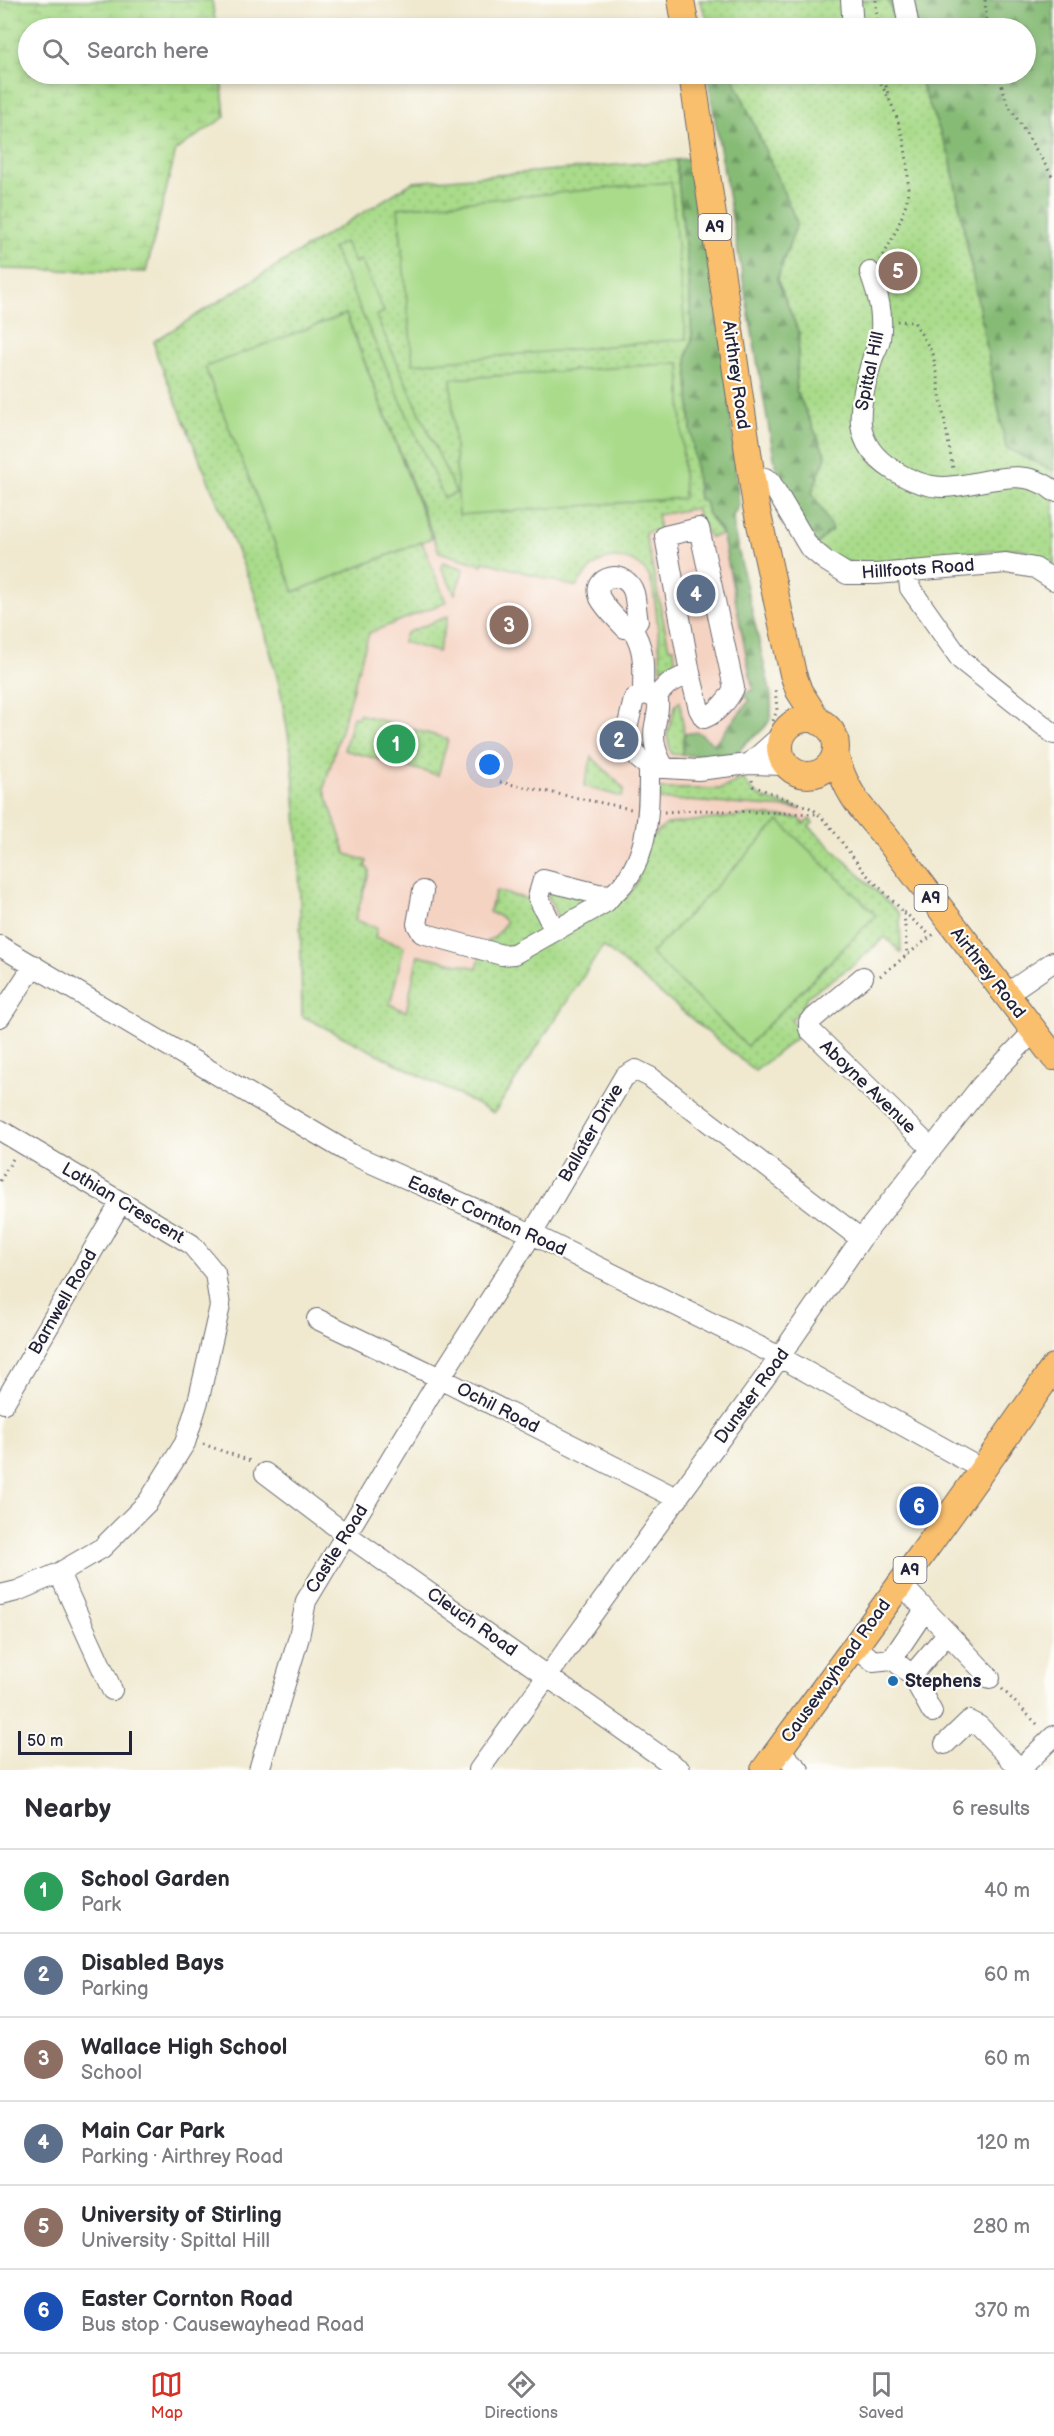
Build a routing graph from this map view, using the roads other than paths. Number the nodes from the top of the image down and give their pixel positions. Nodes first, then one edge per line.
1 (681, 0) edge
2 (851, 0) edge
3 (904, 0) edge
4 (684, 18) edge
5 (852, 18) edge
6 (907, 18) edge
7 (693, 84) edge
8 (870, 272) road end
9 (752, 480) junction
10 (1054, 492) edge
11 (908, 571) junction
12 (1051, 571) edge
13 (632, 628) dead end
14 (690, 673) junction
15 (793, 674) junction
16 (649, 696) junction
17 (819, 722) junction
18 (787, 730) junction
19 (1054, 734) edge
20 (835, 755) junction
21 (749, 764) junction
22 (787, 765) junction
23 (656, 767) junction
24 (811, 775) junction
25 (856, 803) junction
26 (423, 891) dead end
27 (612, 895) junction
28 (555, 931) junction
29 (0, 946) edge
30 (1054, 963) edge
31 (34, 965) junction
32 (863, 977) dead end
33 (1005, 995) junction
34 (0, 1017) edge
35 (1028, 1037) junction
36 (1054, 1057) edge
37 (0, 1130) edge
38 (931, 1148) junction
39 (121, 1202) junction
40 (532, 1234) junction
41 (861, 1239) junction
42 (317, 1319) dead end
43 (780, 1357) junction
44 (1054, 1367) edge
45 (440, 1378) junction
46 (4, 1403) dead end
47 (983, 1470) junction
48 (265, 1473) road end
49 (678, 1499) junction
50 (347, 1534) junction
51 (59, 1573) junction
52 (900, 1583) junction
53 (0, 1595) edge
54 (925, 1610) junction
55 (948, 1634) junction
56 (856, 1646) junction
57 (892, 1659) junction
58 (547, 1675) junction
59 (912, 1675) junction
60 (990, 1678) road end
61 (112, 1690) dead end
62 (932, 1713) dead end
63 (1053, 1737) edge
64 (945, 1744) dead end
65 (779, 1750) junction
66 (1020, 1769) edge
67 (260, 1770) edge
68 (479, 1770) edge
69 (680, 1770) edge
70 (764, 1770) edge
71 (799, 1770) edge

1 - 4 main road
2 - 5 street
3 - 6 street
7 - 9 main road, Airthrey Road / A9
8 - 10 street, Spittal Hill
9 - 11 street, Hillfoots Road
9 - 15 main road, Airthrey Road / A9
11 - 12 street, Hillfoots Road
11 - 19 street
13 - 16 street
14 - 14 street
14 - 16 street
15 - 17 main road, A9
15 - 18 main road, A9
16 - 23 street
16 - 23 street
17 - 18 main road
17 - 20 main road, A9
18 - 21 street
18 - 22 main road, A9
20 - 24 main road
20 - 25 main road, A9
21 - 22 street
21 - 23 street
22 - 24 main road, A9
23 - 27 street
24 - 25 main road, A9
25 - 33 main road, Airthrey Road / A9
26 - 28 street
27 - 28 street
27 - 28 street
29 - 31 street, Easter Cornton Road
30 - 33 street
31 - 34 street
31 - 40 street, Easter Cornton Road
32 - 38 street, Aboyne Avenue
33 - 35 main road, Airthrey Road / A9
35 - 36 main road, Airthrey Road / A9
35 - 38 street, Dunster Road
37 - 39 street, Lothian Crescent
38 - 41 street, Dunster Road
39 - 46 street, Barnwell Road
39 - 51 street, Lothian Crescent
40 - 41 street, Ballater Drive
40 - 43 street, Easter Cornton Road
40 - 45 street, Ballater Drive
41 - 43 street, Dunster Road
42 - 45 street, Ochil Road
43 - 47 street, Easter Cornton Road
43 - 49 street, Dunster Road
44 - 47 main road, Causewayhead Road / A9
45 - 49 street, Ochil Road
45 - 50 street, Castle Road
47 - 52 main road, Causewayhead Road / A9
48 - 50 street, Cleuch Road
49 - 58 street, Dunster Road
50 - 58 street, Cleuch Road
50 - 67 street, Castle Road
51 - 53 street, Lothian Crescent
51 - 61 street
52 - 54 street
52 - 56 main road, Causewayhead Road / A9
54 - 55 street
54 - 57 street
55 - 59 street
55 - 60 street
56 - 57 street
56 - 65 main road, Causewayhead Road / A9
57 - 59 street
58 - 68 street, Dunster Road
58 - 69 street, Cleuch Road
59 - 62 street
63 - 66 street
64 - 66 street
65 - 70 main road, Causewayhead Road / A9
65 - 71 street

